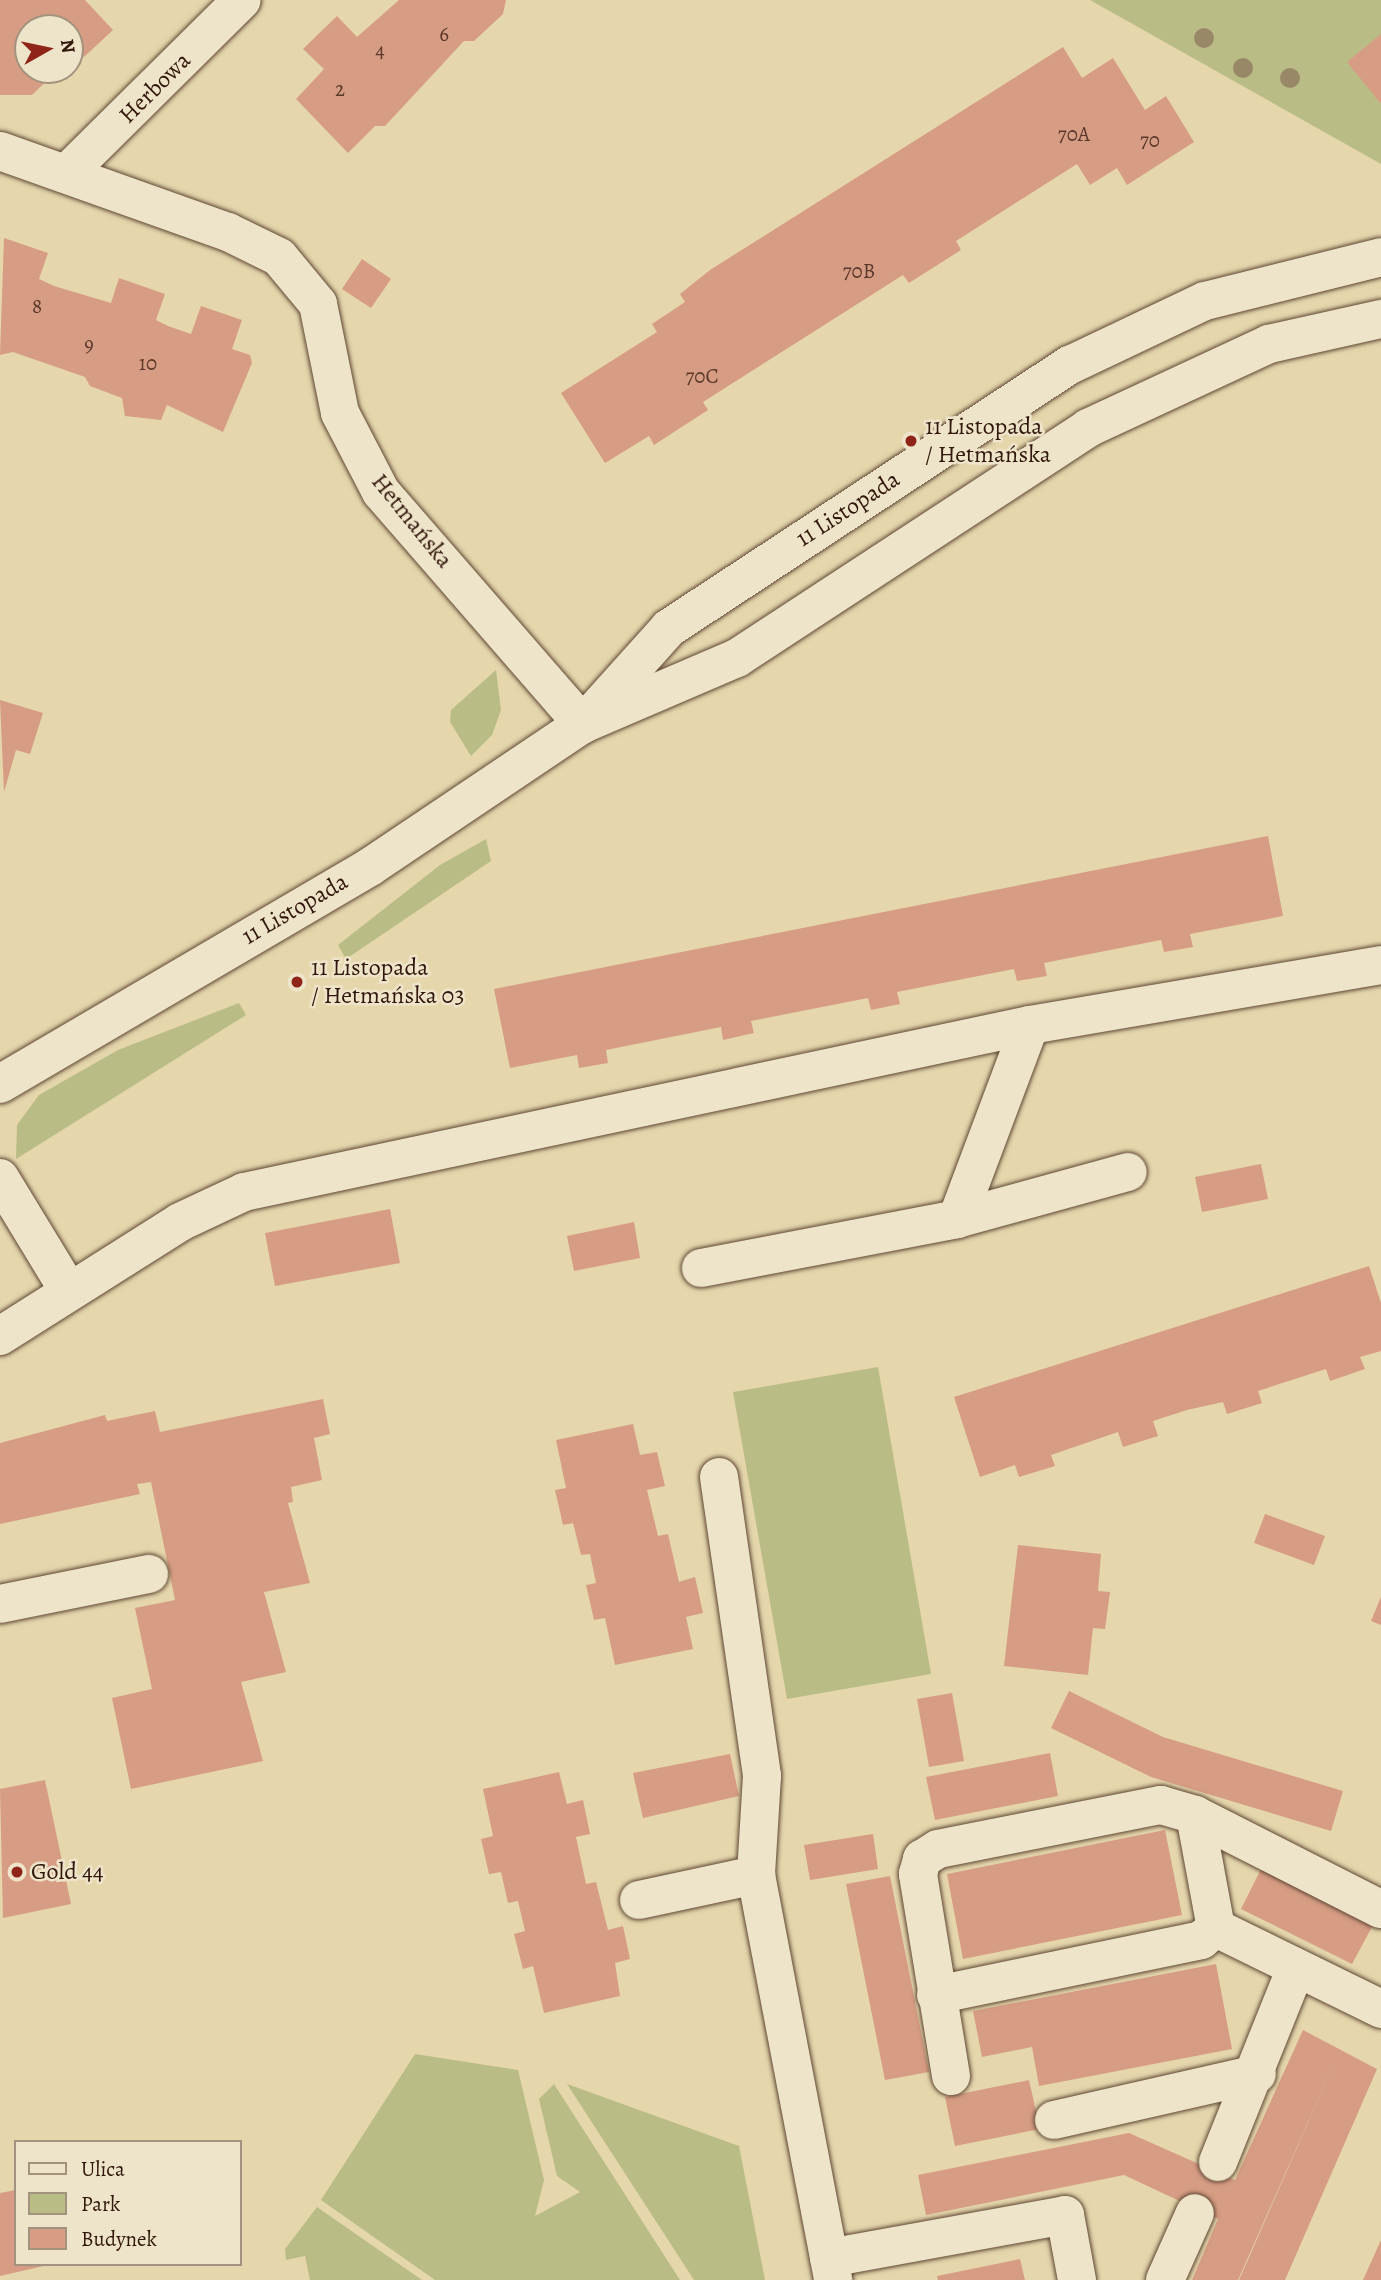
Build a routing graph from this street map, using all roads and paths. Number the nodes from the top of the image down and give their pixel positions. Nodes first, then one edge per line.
1 (242, 0) edge
2 (0, 151) edge
3 (66, 174) junction
4 (1381, 257) edge
5 (1381, 318) edge
6 (583, 724) junction
7 (1381, 965) edge
8 (1030, 1025) junction
9 (0, 1084) edge
10 (1128, 1172) dead end
11 (0, 1178) edge
12 (957, 1219) junction
13 (701, 1268) dead end
14 (68, 1290) junction
15 (0, 1336) edge
16 (719, 1477) dead end
17 (149, 1574) dead end
18 (0, 1604) edge
19 (1195, 1815) junction
20 (756, 1875) junction
21 (639, 1900) dead end
22 (1380, 1909) edge
23 (1216, 1928) junction
24 (1296, 1968) junction
25 (936, 1995) junction
26 (1381, 2009) edge
27 (1256, 2074) junction
28 (951, 2076) dead end
29 (1054, 2120) dead end
30 (1218, 2162) dead end
31 (1195, 2213) dead end
32 (831, 2269) edge
33 (1077, 2280) edge
34 (1165, 2280) edge

1 - 3 street, Herbowa
2 - 3 street, Hetmańska
3 - 6 street, Hetmańska
4 - 6 street, 11 Listopada
5 - 6 street, 11 Listopada
6 - 9 street, 11 Listopada
7 - 8 street
8 - 12 street
8 - 14 street
10 - 12 street
11 - 14 street
12 - 13 street
14 - 15 street
16 - 20 street
17 - 18 street
19 - 22 street
19 - 23 street
19 - 25 street
20 - 21 street
20 - 32 street
23 - 24 street
23 - 25 street
24 - 26 street
24 - 27 street
25 - 28 street
27 - 29 street
27 - 30 street
31 - 34 street
32 - 33 street

